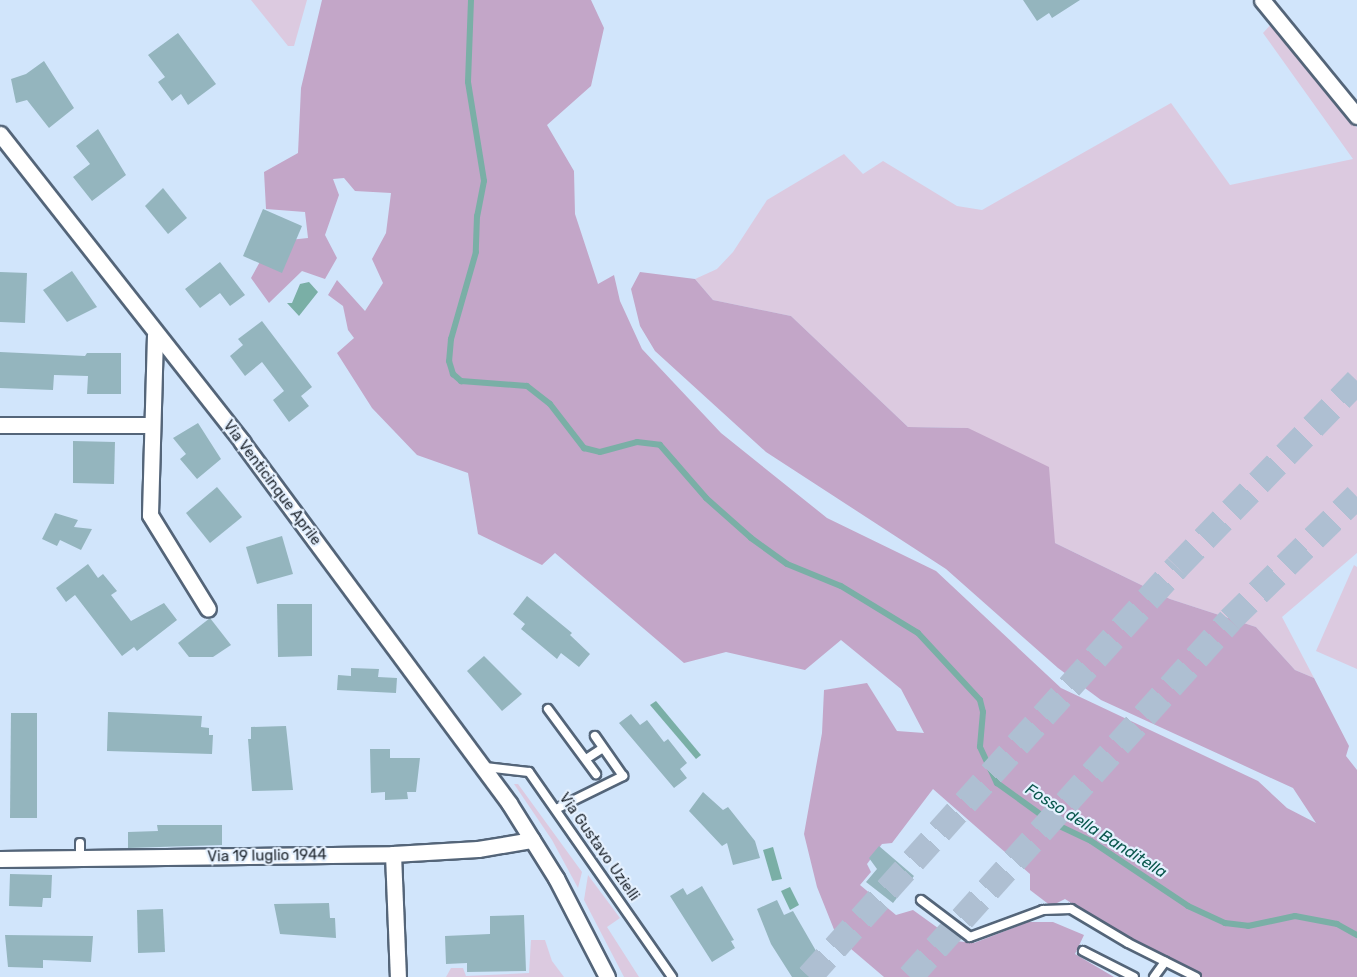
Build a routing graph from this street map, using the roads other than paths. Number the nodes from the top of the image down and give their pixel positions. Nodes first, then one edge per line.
1 (1262, 0) edge
2 (1357, 116) edge
3 (0, 134) edge
4 (155, 335) junction
5 (0, 424) edge
6 (151, 425) junction
7 (208, 609) dead end
8 (548, 710) dead end
9 (595, 736) dead end
10 (603, 748) junction
11 (586, 759) junction
12 (483, 767) junction
13 (596, 774) dead end
14 (556, 809) junction
15 (532, 840) junction
16 (393, 854) junction
17 (0, 860) edge
18 (921, 900) dead end
19 (1083, 951) dead end
20 (1165, 962) junction
21 (398, 977) edge
22 (607, 977) edge
23 (672, 977) edge
24 (1134, 977) edge
25 (1154, 977) edge
26 (1196, 977) edge

1 - 2 street
3 - 4 street, Via Venticinque Aprile
4 - 6 street
4 - 12 street, Via Venticinque Aprile
5 - 6 street
6 - 7 street
8 - 11 lane
9 - 10 lane
10 - 11 lane
10 - 14 lane
11 - 13 lane
12 - 14 lane, Via Gustavo Uzielli
12 - 15 street, Via Venticinque Aprile
14 - 23 lane, Via Gustavo Uzielli
15 - 16 street, Via 19 luglio 1944
15 - 22 street, Via Venticinque Aprile
16 - 17 street, Via 19 luglio 1944
16 - 21 street
18 - 20 lane
19 - 24 lane
20 - 25 lane
20 - 26 lane

